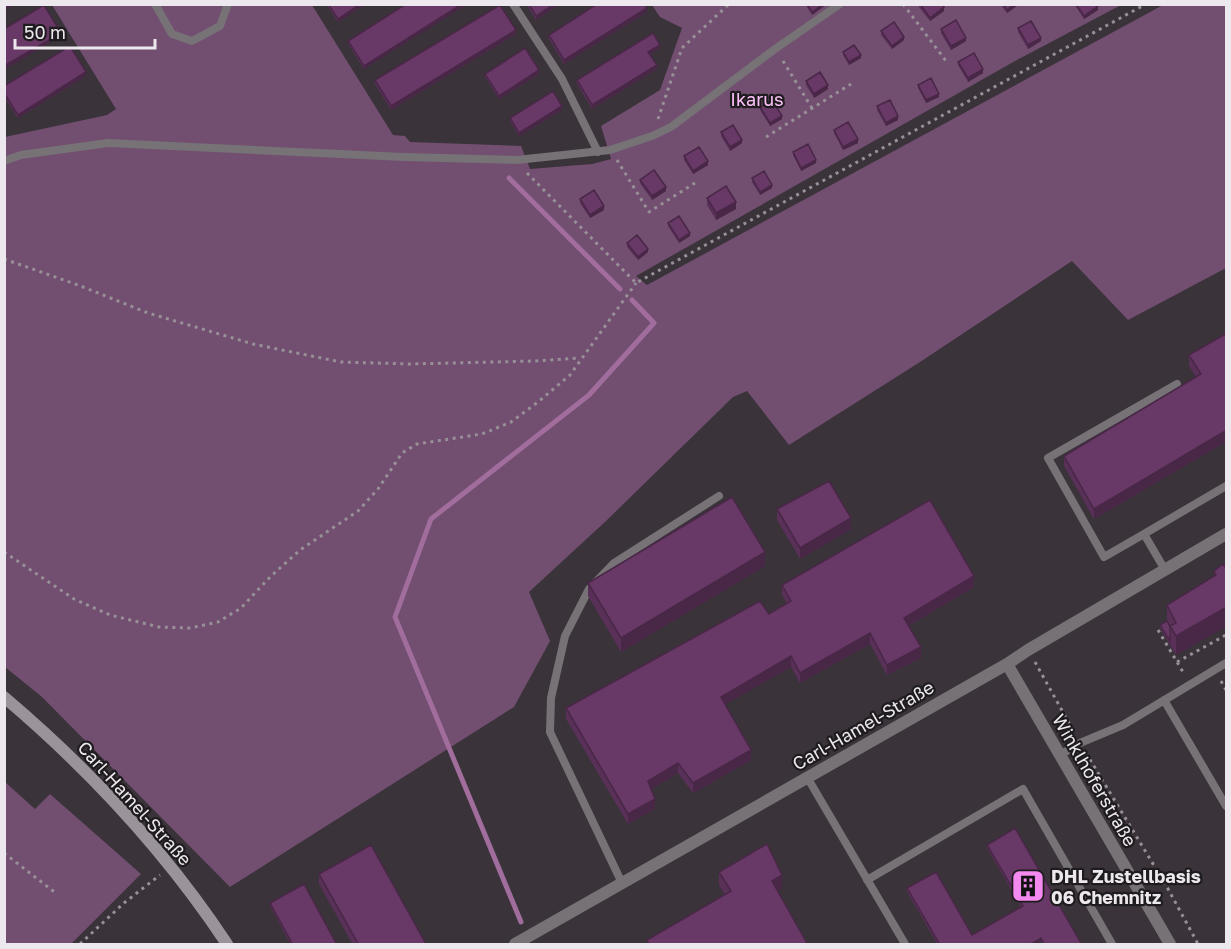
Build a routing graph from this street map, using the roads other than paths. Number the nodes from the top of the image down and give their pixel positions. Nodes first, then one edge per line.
1 (154, 4) edge
2 (228, 4) edge
3 (513, 4) edge
4 (840, 4) edge
5 (598, 152) junction
6 (4, 161) edge
7 (1177, 384) dead end
8 (1227, 486) edge
9 (719, 496) dead end
10 (1144, 534) junction
11 (1227, 534) edge
12 (1165, 570) junction
13 (1227, 663) edge
14 (1007, 664) junction
15 (4, 697) edge
16 (1164, 700) junction
17 (1060, 755) junction
18 (807, 777) junction
19 (1227, 806) edge
20 (867, 880) junction
21 (622, 883) junction
22 (228, 945) edge
23 (515, 945) edge
24 (905, 945) edge
25 (1112, 945) edge
26 (1170, 945) edge

1 - 2 lane
3 - 5 lane
4 - 5 lane
5 - 6 lane
7 - 10 lane
8 - 10 lane
9 - 21 lane
10 - 12 lane
11 - 12 street, Carl-Hamel-Straße
12 - 14 street, Carl-Hamel-Straße
13 - 16 lane
14 - 17 street, Winklhoferstraße
14 - 18 street, Carl-Hamel-Straße
15 - 22 main road, Carl-Hamel-Straße
16 - 17 lane
16 - 19 lane
17 - 26 street, Winklhoferstraße
18 - 20 lane
18 - 21 street, Carl-Hamel-Straße
20 - 24 lane
20 - 25 lane
21 - 23 street, Carl-Hamel-Straße

